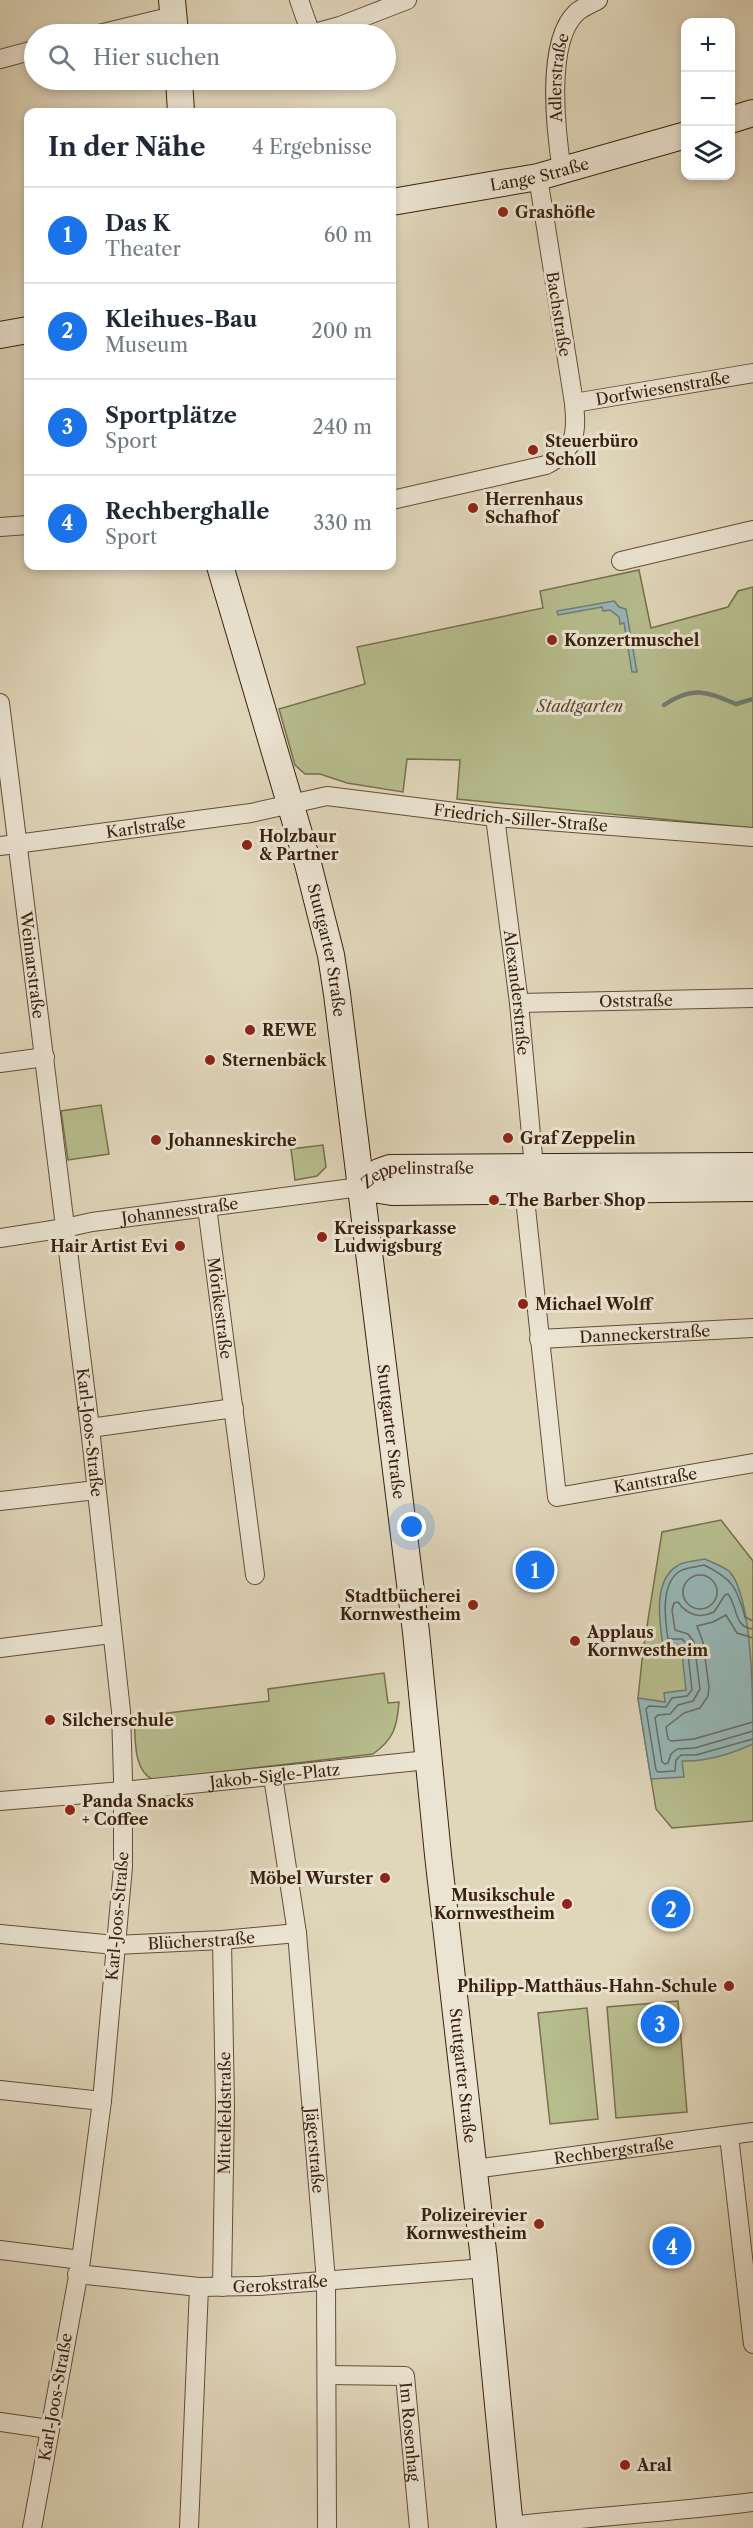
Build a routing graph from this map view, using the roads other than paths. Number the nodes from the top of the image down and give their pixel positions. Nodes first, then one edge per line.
1 (299, 0) edge
2 (407, 0) edge
3 (598, 0) edge
4 (173, 17) edge
5 (143, 24) edge
6 (307, 24) edge
7 (345, 24) edge
8 (24, 52) edge
9 (1, 56) edge
10 (179, 90) edge
11 (182, 108) edge
12 (753, 113) edge
13 (735, 118) edge
14 (681, 136) edge
15 (562, 171) junction
16 (538, 177) junction
17 (396, 201) edge
18 (24, 331) edge
19 (0, 335) edge
20 (753, 373) edge
21 (574, 403) junction
22 (396, 499) edge
23 (24, 525) edge
24 (0, 527) edge
25 (753, 530) edge
26 (621, 561) dead end
27 (221, 570) edge
28 (0, 703) edge
29 (290, 803) junction
30 (495, 817) junction
31 (753, 837) edge
32 (8, 845) edge
33 (753, 998) edge
34 (519, 1003) junction
35 (45, 1058) junction
36 (0, 1063) edge
37 (753, 1166) edge
38 (529, 1179) junction
39 (360, 1187) junction
40 (753, 1188) edge
41 (207, 1207) junction
42 (65, 1228) junction
43 (0, 1238) edge
44 (753, 1328) edge
45 (539, 1339) junction
46 (234, 1408) junction
47 (90, 1428) junction
48 (753, 1463) edge
49 (96, 1490) junction
50 (558, 1497) joint
51 (0, 1501) edge
52 (255, 1575) dead end
53 (111, 1634) junction
54 (0, 1648) edge
55 (428, 1760) junction
56 (273, 1777) junction
57 (123, 1791) junction
58 (0, 1800) edge
59 (297, 1933) junction
60 (0, 1934) edge
61 (222, 1941) junction
62 (115, 1945) junction
63 (0, 2091) edge
64 (102, 2101) junction
65 (753, 2132) edge
66 (729, 2136) junction
67 (474, 2169) junction
68 (0, 2250) edge
69 (79, 2267) junction
70 (485, 2268) junction
71 (326, 2281) junction
72 (199, 2287) junction
73 (222, 2287) junction
74 (753, 2344) edge
75 (327, 2375) junction
76 (0, 2422) edge
77 (49, 2429) junction
78 (753, 2502) edge
79 (656, 2521) edge
80 (510, 2527) edge
81 (32, 2528) edge
82 (189, 2528) edge
83 (327, 2528) edge
84 (419, 2528) edge

1 - 6 street
2 - 7 street
3 - 15 street, Adlerstraße
4 - 5 street
8 - 9 street
10 - 11 main road
12 - 13 main road
14 - 15 main road, Lange Straße
15 - 16 main road, Lange Straße
16 - 17 main road, Lange Straße
16 - 21 street, Bachstraße
18 - 19 main road
20 - 21 street, Dorfwiesenstraße
21 - 22 street, Bachstraße
23 - 24 street
25 - 26 street
27 - 29 main road, Stuttgarter Straße
28 - 32 street, Weimarstraße
29 - 30 street, Friedrich-Siller-Straße
29 - 32 street, Karlstraße
29 - 39 main road, Stuttgarter Straße
30 - 31 street, Friedrich-Siller-Straße
30 - 34 street, Alexanderstraße
32 - 35 street, Weimarstraße
33 - 34 street, Oststraße
34 - 38 street, Alexanderstraße
35 - 36 street
35 - 42 street, Weimarstraße
37 - 38 main road, Zeppelinstraße
38 - 39 main road, Zeppelinstraße
38 - 40 main road, Zeppelinstraße
38 - 45 street, Alexanderstraße
39 - 41 street, Johannesstraße
39 - 55 main road, Stuttgarter Straße
41 - 42 street, Johannesstraße
41 - 46 street, Mörikestraße
42 - 43 street, Johannesstraße
42 - 47 street, Karl-Joos-Straße
44 - 45 street, Danneckerstraße
45 - 50 street, Alexanderstraße
46 - 47 street
46 - 52 street, Mörikestraße
47 - 49 street, Karl-Joos-Straße
48 - 50 street, Kantstraße
49 - 51 street
49 - 53 street, Karl-Joos-Straße
53 - 54 street
53 - 57 street, Karl-Joos-Straße
55 - 56 street, Jakob-Sigle-Platz
55 - 67 main road, Stuttgarter Straße
56 - 57 street, Jakob-Sigle-Platz
56 - 59 street, Jägerstraße
57 - 58 street, Jakob-Sigle-Platz
57 - 62 street, Karl-Joos-Straße
59 - 61 street, Blücherstraße
59 - 71 street, Jägerstraße
60 - 62 street, Blücherstraße
61 - 62 street, Blücherstraße
61 - 73 street, Mittelfeldstraße
62 - 64 street, Karl-Joos-Straße
63 - 64 street
64 - 69 street, Karl-Joos-Straße
65 - 66 street, Rechbergstraße
66 - 67 street, Rechbergstraße
66 - 74 street
67 - 70 main road, Stuttgarter Straße
68 - 69 street, Gerokstraße
69 - 72 street, Gerokstraße
69 - 77 street, Karl-Joos-Straße
70 - 71 street, Gerokstraße
70 - 80 main road, Stuttgarter Straße
71 - 73 street, Gerokstraße
71 - 75 street, Jägerstraße
72 - 73 street, Gerokstraße
72 - 82 street
75 - 83 street, Jägerstraße
75 - 84 street, Im Rosenhag
76 - 77 street
77 - 81 street, Karl-Joos-Straße
78 - 79 street
79 - 80 street

